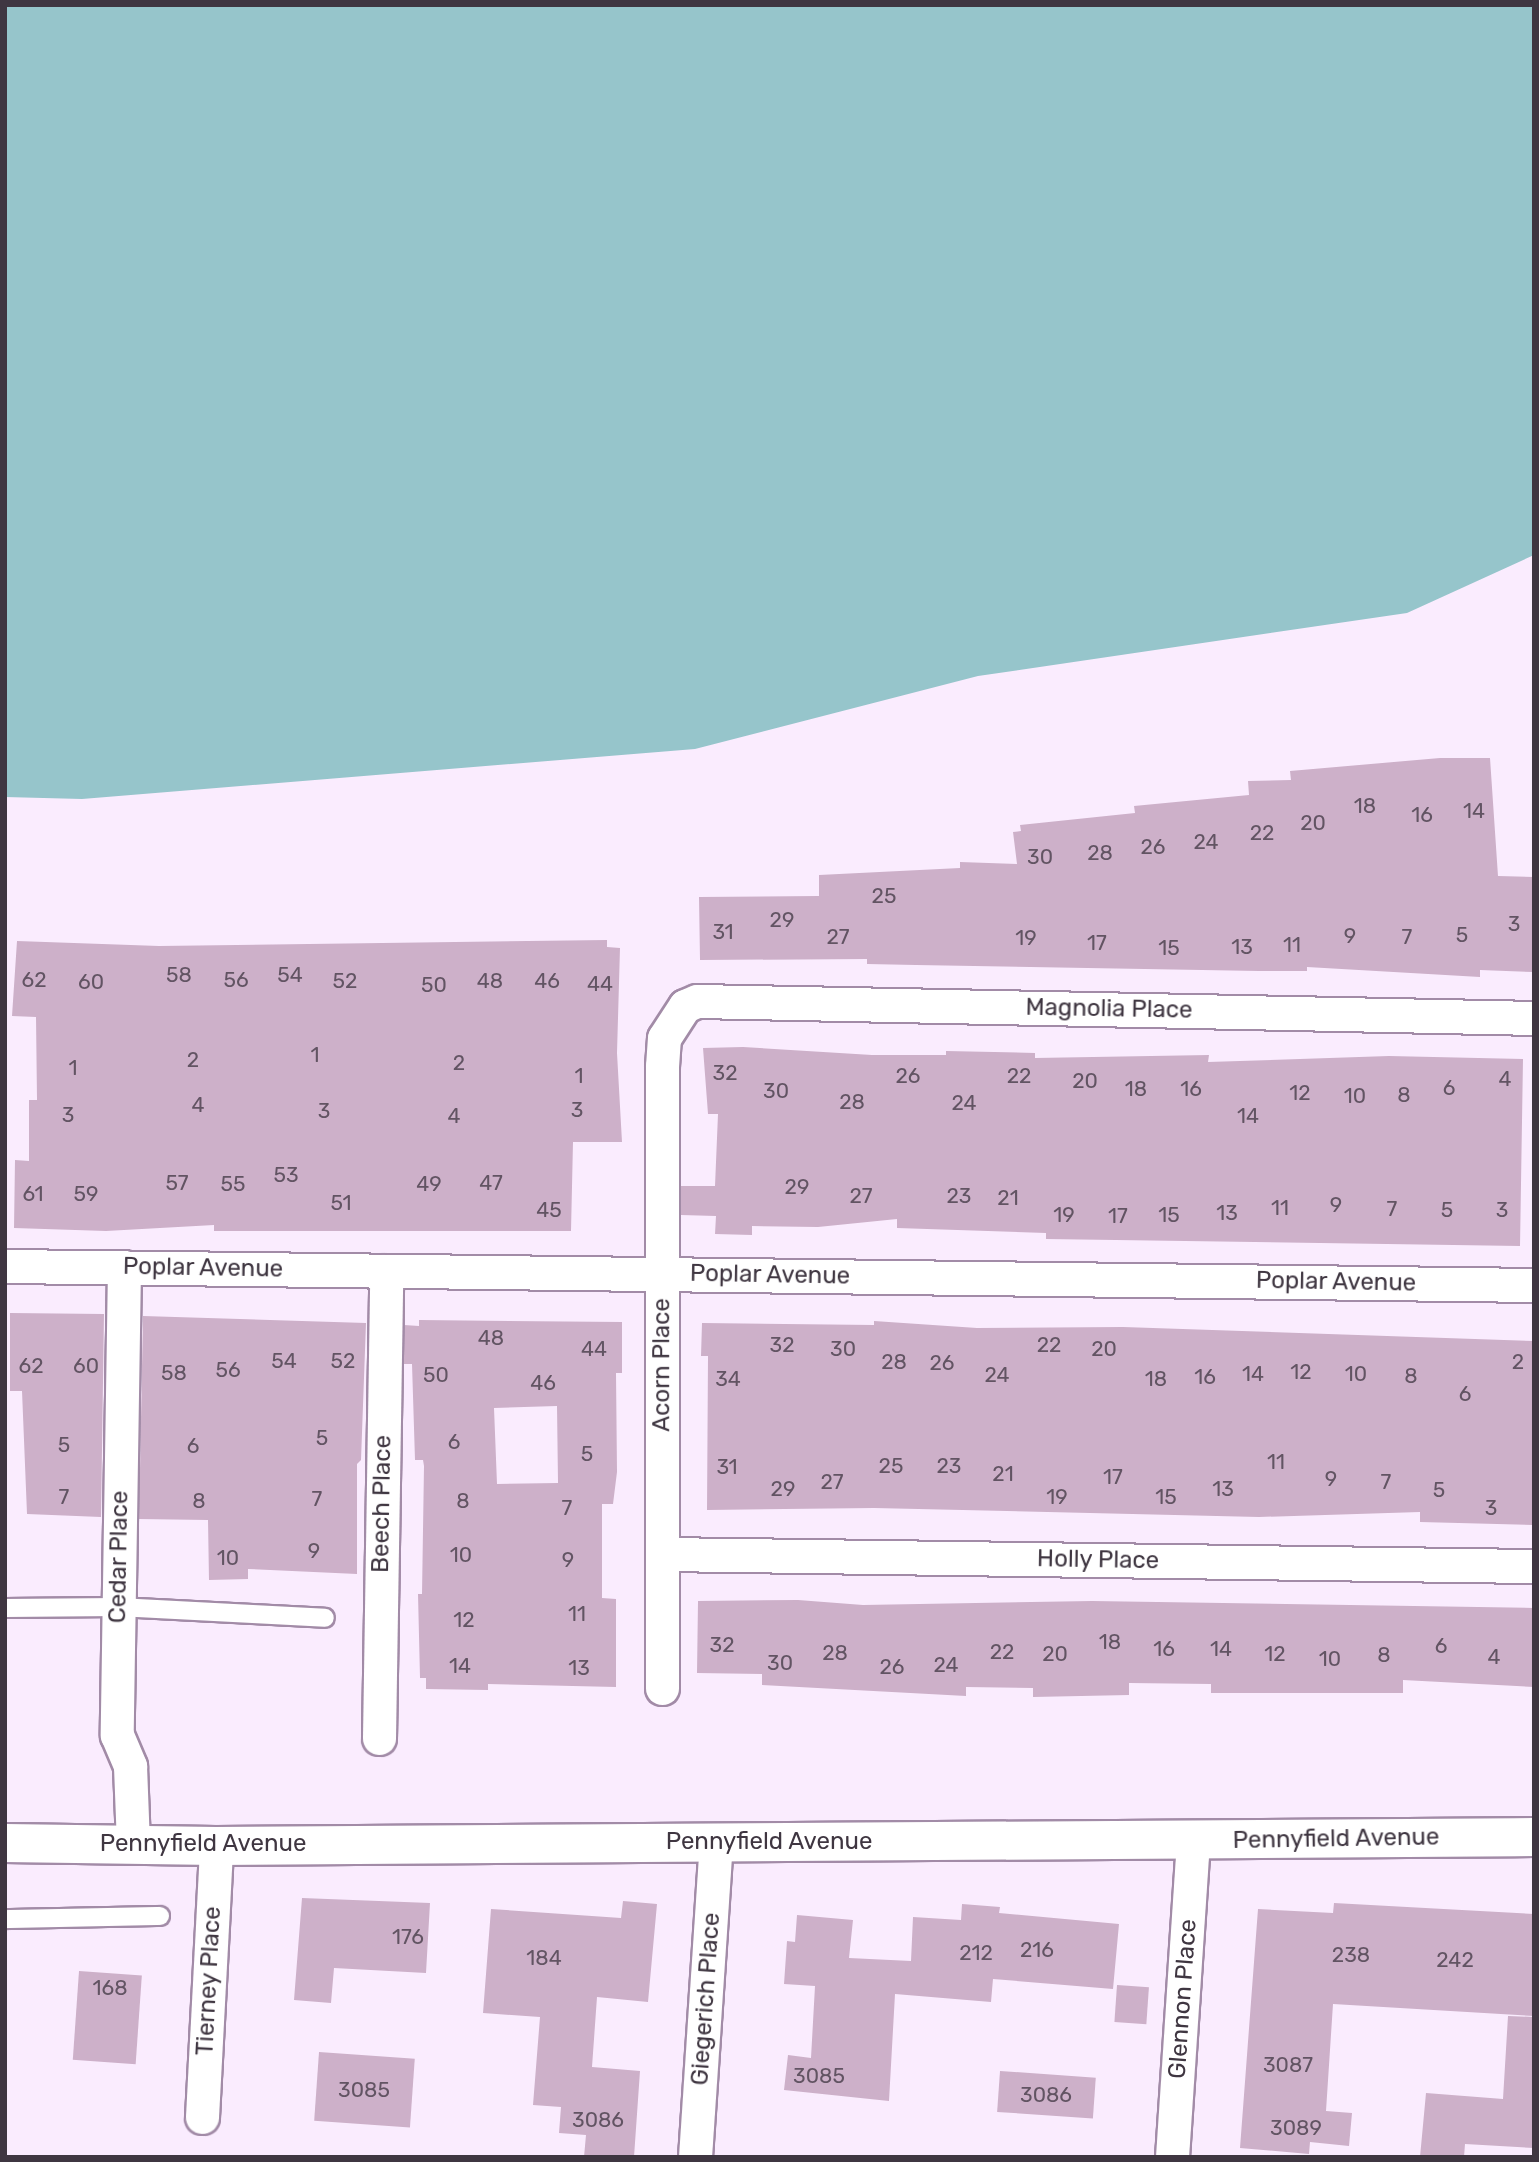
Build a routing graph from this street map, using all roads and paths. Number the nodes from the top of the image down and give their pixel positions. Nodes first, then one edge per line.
1 (685, 1006) joint
2 (1534, 1018) edge
3 (5, 1266) edge
4 (124, 1267) junction
5 (386, 1271) junction
6 (662, 1274) junction
7 (1534, 1285) edge
8 (662, 1554) junction
9 (1534, 1566) edge
10 (118, 1607) junction
11 (5, 1608) edge
12 (325, 1618) dead end
13 (662, 1688) dead end
14 (379, 1738) dead end
15 (1534, 1837) edge
16 (1193, 1841) junction
17 (716, 1842) junction
18 (5, 1843) edge
19 (133, 1844) junction
20 (216, 1846) junction
21 (160, 1916) dead end
22 (5, 1919) edge
23 (202, 2117) dead end
24 (695, 2157) edge
25 (1172, 2157) edge

1 - 2 street, Magnolia Place
1 - 6 street, Acorn Place
3 - 4 street, Poplar Avenue
4 - 5 street, Poplar Avenue
4 - 10 street, Cedar Place
5 - 6 street, Poplar Avenue
5 - 14 street, Beech Place
6 - 7 street, Poplar Avenue
6 - 8 street, Acorn Place
8 - 9 street, Holly Place
8 - 13 street, Acorn Place
10 - 11 lane
10 - 12 lane
10 - 19 street, Cedar Place
15 - 16 street, Pennyfield Avenue
16 - 17 street, Pennyfield Avenue
16 - 25 street, Glennon Place
17 - 20 street, Pennyfield Avenue
17 - 24 street, Giegerich Place
18 - 19 street, Pennyfield Avenue
19 - 20 street, Pennyfield Avenue
20 - 23 street, Tierney Place
21 - 22 lane

